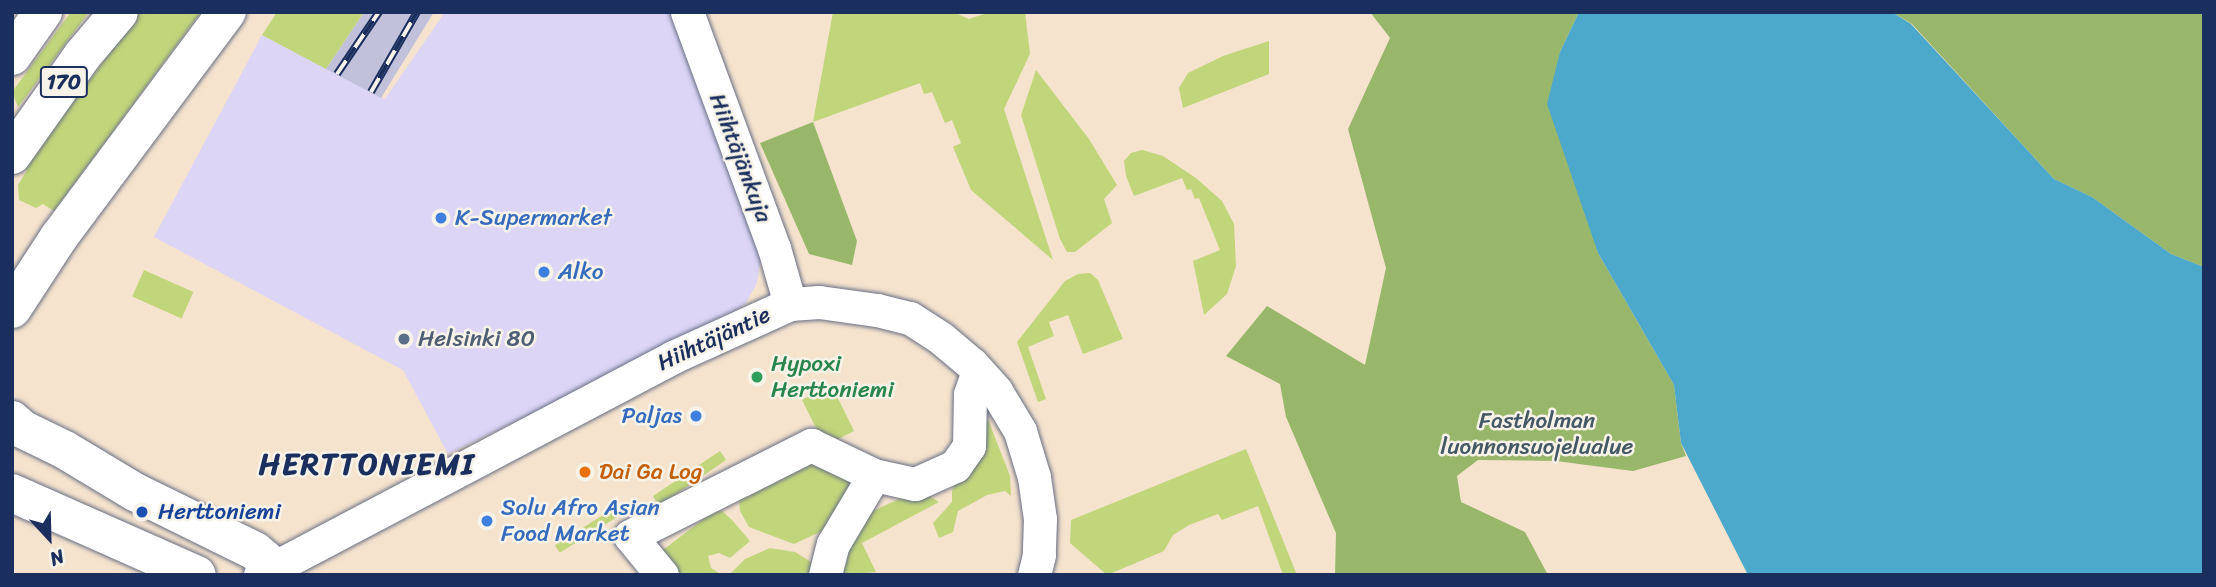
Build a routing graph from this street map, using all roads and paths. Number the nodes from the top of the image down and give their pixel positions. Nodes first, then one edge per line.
1 (43, 12) edge
2 (119, 12) edge
3 (227, 12) edge
4 (687, 12) edge
5 (12, 56) edge
6 (12, 155) edge
7 (790, 304) junction
8 (12, 309) edge
9 (978, 371) junction
10 (12, 420) edge
11 (874, 475) junction
12 (12, 493) edge
13 (269, 572) edge
14 (197, 575) edge
15 (662, 575) edge
16 (825, 575) edge
17 (1034, 575) edge

1 - 5 main road, 170
2 - 6 main road, 170
3 - 8 main road
4 - 7 street, Hiihtäjänkuja
7 - 9 street, Hiihtäjäntie
7 - 13 street, Hiihtäjäntie
9 - 11 street
9 - 17 street, Hiihtäjäntie
10 - 13 main road
11 - 15 street
11 - 16 street
12 - 14 main road

